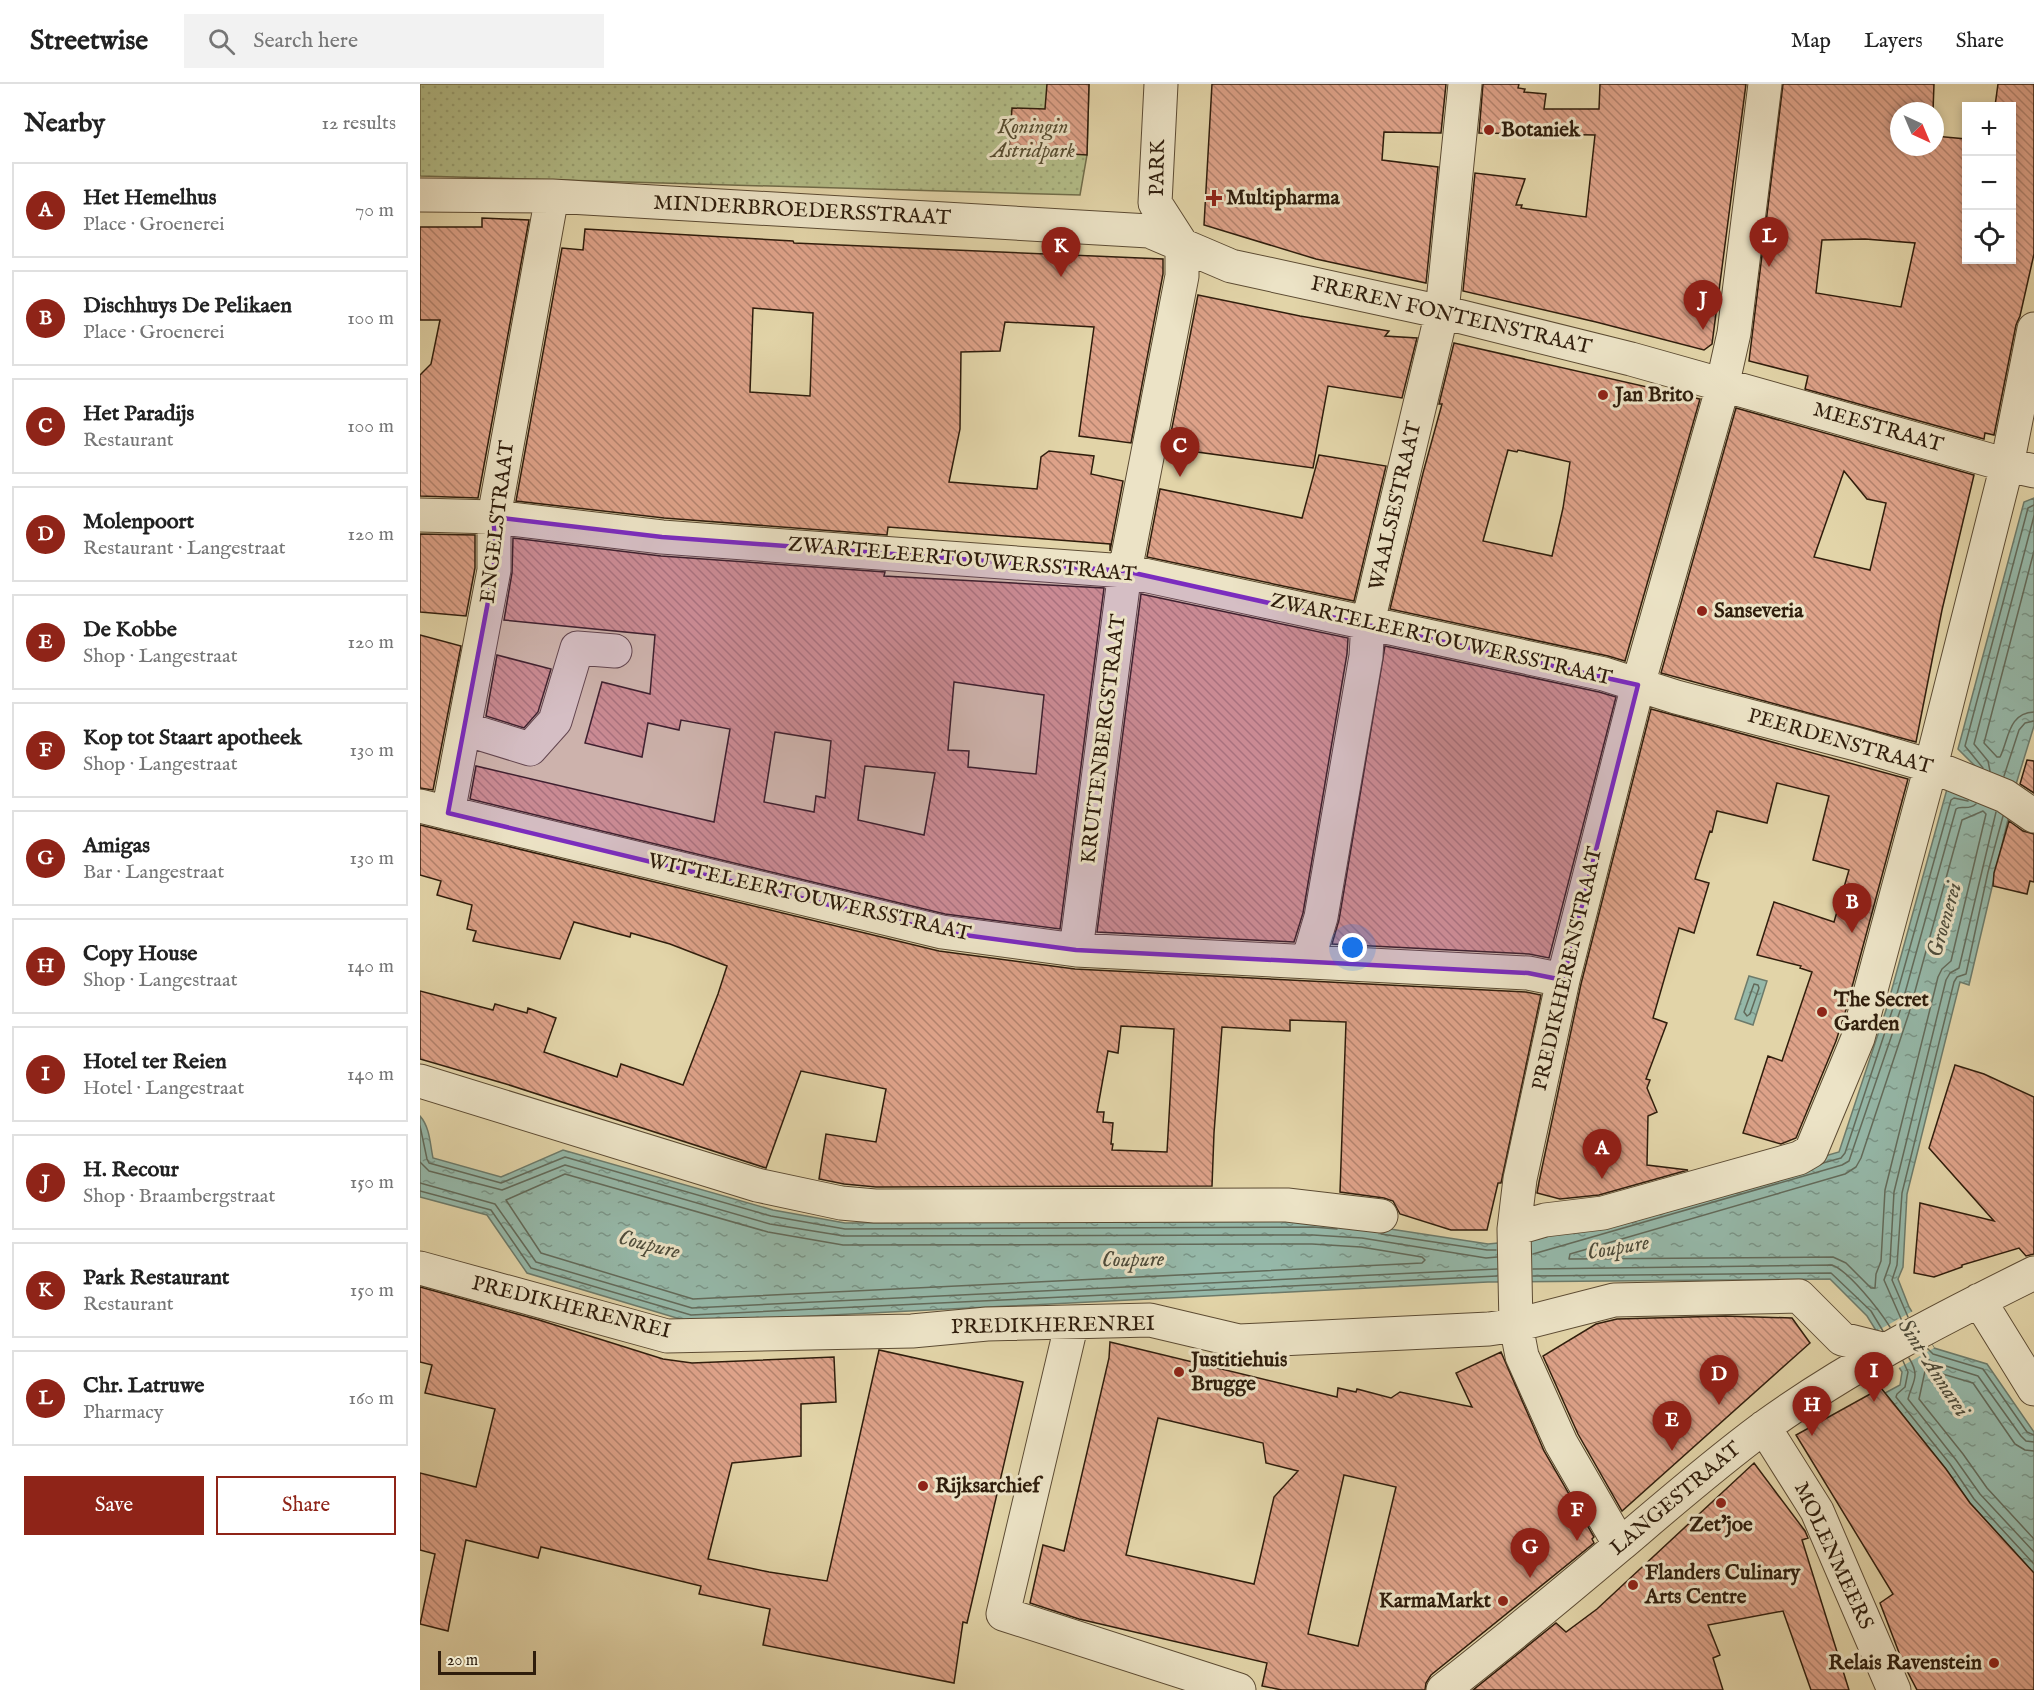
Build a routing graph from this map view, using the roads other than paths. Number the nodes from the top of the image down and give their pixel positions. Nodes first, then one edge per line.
1 (1161, 84) edge
2 (1465, 84) edge
3 (1766, 84) edge
4 (420, 195) edge
5 (552, 196) junction
6 (1182, 245) junction
7 (1442, 312) junction
8 (2034, 329) edge
9 (1723, 383) junction
10 (2021, 468) edge
11 (420, 515) edge
12 (494, 517) junction
13 (1125, 571) junction
14 (1368, 622) junction
15 (615, 651) dead end
16 (1638, 685) junction
17 (465, 729) junction
18 (1946, 772) junction
19 (434, 809) edge
20 (2024, 809) edge
21 (1076, 950) junction
22 (1308, 961) junction
23 (1563, 980) junction
24 (420, 1081) edge
25 (1381, 1216) dead end
26 (1514, 1235) junction
27 (420, 1268) edge
28 (2034, 1272) edge
29 (1979, 1300) junction
30 (1072, 1322) junction
31 (1516, 1325) junction
32 (1886, 1350) junction
33 (2034, 1389) edge
34 (1764, 1427) junction
35 (1620, 1545) junction
36 (1239, 1690) edge
37 (1443, 1690) edge
38 (1894, 1690) edge

1 - 6 street, PARK
2 - 7 street, WAALSESTRAAT
3 - 9 street, PREDIKHERENSTRAAT
4 - 5 street, MINDERBROEDERSSTRAAT
5 - 6 street, MINDERBROEDERSSTRAAT
5 - 12 street, ENGELSTRAAT
6 - 7 street, FREREN FONTEINSTRAAT
6 - 13 street, KRUITENBERGSTRAAT
7 - 9 street, FREREN FONTEINSTRAAT
7 - 14 street, WAALSESTRAAT
8 - 10 street
9 - 10 street, MEESTRAAT
9 - 16 street, PREDIKHERENSTRAAT
10 - 18 street
11 - 12 street, ZWARTELEERTOUWERSSTRAAT
12 - 13 street, ZWARTELEERTOUWERSSTRAAT
12 - 17 street, ENGELSTRAAT
13 - 14 street, ZWARTELEERTOUWERSSTRAAT
13 - 21 street, KRUITENBERGSTRAAT
14 - 16 street, ZWARTELEERTOUWERSSTRAAT
14 - 22 street, WAALSESTRAAT
15 - 17 street
16 - 18 street, PEERDENSTRAAT
16 - 23 street, PREDIKHERENSTRAAT
17 - 19 street, ENGELSTRAAT
18 - 20 street, PEERDENSTRAAT
18 - 26 street
19 - 21 street, WITTELEERTOUWERSSTRAAT
21 - 22 street, WITTELEERTOUWERSSTRAAT
22 - 23 street, WITTELEERTOUWERSSTRAAT
23 - 26 street, PREDIKHERENSTRAAT
24 - 25 street
26 - 31 street, PREDIKHERENSTRAAT
27 - 30 street, PREDIKHERENREI
28 - 29 street, LANGESTRAAT
29 - 32 street, LANGESTRAAT
29 - 33 street
30 - 31 street, PREDIKHERENREI
30 - 36 street
31 - 32 street, PREDIKHERENREI
31 - 35 street, PREDIKHERENSTRAAT
32 - 34 street, LANGESTRAAT
34 - 35 street, LANGESTRAAT
34 - 38 street, MOLENMEERS
35 - 37 street, LANGESTRAAT

